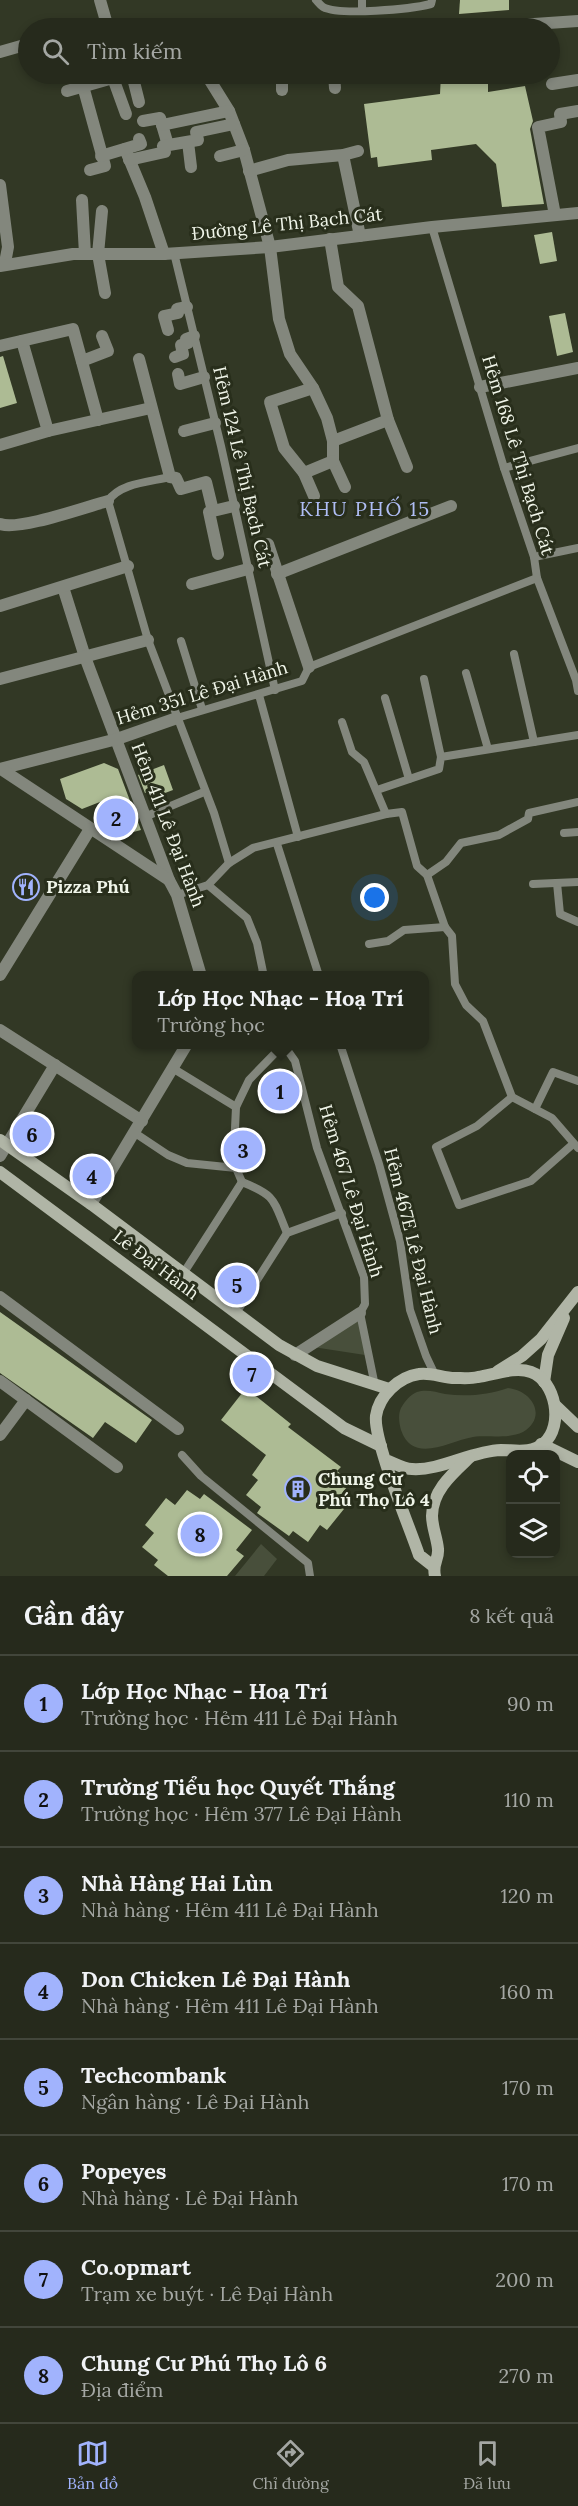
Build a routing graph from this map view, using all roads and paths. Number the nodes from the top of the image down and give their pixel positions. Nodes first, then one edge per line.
1 (100, 0) edge
2 (316, 0) edge
3 (432, 0) edge
4 (362, 5) edge
5 (106, 18) edge
6 (578, 21) edge
7 (560, 22) edge
8 (578, 80) edge
9 (560, 83) edge
10 (89, 84) edge
11 (116, 84) edge
12 (134, 84) edge
13 (212, 84) edge
14 (282, 84) edge
15 (334, 84) edge
16 (83, 86) junction
17 (334, 88) dead end
18 (282, 90) dead end
19 (67, 91) dead end
20 (139, 102) dead end
21 (229, 111) junction
22 (578, 111) edge
23 (126, 114) dead end
24 (143, 121) dead end
25 (234, 124) junction
26 (162, 125) junction
27 (139, 139) dead end
28 (188, 142) junction
29 (168, 145) junction
30 (244, 150) junction
31 (358, 151) dead end
32 (127, 154) junction
33 (343, 155) junction
34 (101, 156) junction
35 (220, 156) dead end
36 (191, 167) dead end
37 (90, 171) dead end
38 (249, 171) junction
39 (0, 185) edge
40 (82, 200) dead end
41 (102, 211) dead end
42 (578, 213) edge
43 (555, 215) junction
44 (432, 227) junction
45 (360, 236) junction
46 (330, 240) junction
47 (270, 247) junction
48 (85, 254) junction
49 (98, 254) junction
50 (169, 254) junction
51 (2, 264) edge
52 (105, 292) dead end
53 (187, 307) junction
54 (168, 330) dead end
55 (102, 336) dead end
56 (194, 336) junction
57 (22, 341) junction
58 (0, 346) edge
59 (175, 357) dead end
60 (139, 359) dead end
61 (82, 361) junction
62 (578, 368) edge
63 (178, 374) dead end
64 (204, 377) junction
65 (480, 387) junction
66 (314, 388) junction
67 (151, 408) junction
68 (98, 420) junction
69 (388, 420) junction
70 (215, 423) junction
71 (48, 431) junction
72 (184, 431) dead end
73 (333, 441) junction
74 (0, 446) edge
75 (578, 448) edge
76 (333, 461) junction
77 (407, 468) dead end
78 (504, 468) junction
79 (304, 473) junction
80 (170, 477) junction
81 (345, 487) dead end
82 (314, 496) dead end
83 (108, 501) junction
84 (234, 506) junction
85 (451, 506) dead end
86 (213, 511) junction
87 (0, 524) edge
88 (268, 544) dead end
89 (578, 548) edge
90 (218, 554) dead end
91 (534, 557) junction
92 (128, 566) junction
93 (248, 569) junction
94 (277, 574) junction
95 (537, 578) junction
96 (192, 584) dead end
97 (63, 587) junction
98 (0, 606) edge
99 (148, 639) junction
100 (181, 641) dead end
101 (514, 654) dead end
102 (86, 657) junction
103 (309, 667) junction
104 (466, 673) dead end
105 (0, 679) edge
106 (424, 679) dead end
107 (577, 680) edge
108 (275, 690) junction
109 (578, 691) edge
110 (259, 695) junction
111 (385, 698) dead end
112 (202, 709) junction
113 (177, 718) junction
114 (342, 722) dead end
115 (578, 735) edge
116 (117, 739) junction
117 (534, 742) junction
118 (488, 749) junction
119 (441, 757) junction
120 (0, 769) edge
121 (410, 779) junction
122 (377, 790) junction
123 (204, 792) junction
124 (578, 802) edge
125 (386, 814) junction
126 (147, 816) junction
127 (90, 829) junction
128 (578, 832) edge
129 (564, 833) dead end
130 (298, 837) junction
131 (277, 844) junction
132 (229, 863) junction
133 (427, 875) junction
134 (169, 880) junction
135 (578, 882) edge
136 (557, 883) junction
137 (533, 884) dead end
138 (208, 885) junction
139 (177, 895) junction
140 (578, 922) edge
141 (445, 927) junction
142 (369, 944) dead end
143 (200, 971) edge
144 (263, 971) edge
145 (317, 971) edge
146 (0, 975) edge
147 (0, 1030) edge
148 (184, 1049) edge
149 (279, 1049) edge
150 (286, 1049) edge
151 (342, 1049) edge
152 (55, 1065) junction
153 (174, 1069) junction
154 (578, 1081) edge
155 (512, 1097) junction
156 (236, 1107) junction
157 (535, 1108) junction
158 (142, 1121) junction
159 (135, 1133) junction
160 (576, 1146) edge
161 (2, 1147) edge
162 (236, 1168) junction
163 (0, 1172) edge
164 (242, 1182) junction
165 (91, 1204) junction
166 (342, 1213) junction
167 (287, 1233) junction
168 (183, 1274) junction
169 (575, 1296) edge
170 (0, 1298) edge
171 (236, 1313) junction
172 (360, 1313) junction
173 (295, 1355) junction
174 (496, 1371) junction
175 (435, 1375) junction
176 (0, 1381) edge
177 (544, 1382) junction
178 (375, 1386) junction
179 (389, 1389) junction
180 (26, 1400) junction
181 (555, 1405) junction
182 (578, 1427) edge
183 (178, 1429) dead end
184 (0, 1435) edge
185 (541, 1444) junction
186 (381, 1446) junction
187 (182, 1455) dead end
188 (472, 1455) junction
189 (386, 1460) junction
190 (578, 1462) edge
191 (117, 1467) dead end
192 (434, 1571) edge
193 (310, 1576) edge

1 - 5 street
2 - 4 lane
3 - 4 lane
6 - 7 street
8 - 9 street
10 - 16 street
11 - 23 street
12 - 20 street
13 - 21 street
14 - 18 street
15 - 17 street
16 - 19 street
16 - 34 street
21 - 25 street
21 - 26 street
22 - 43 street
24 - 26 street
25 - 28 street
25 - 30 street
26 - 29 street
27 - 32 street
28 - 29 street
28 - 36 street
29 - 32 street
30 - 35 street
30 - 38 street
31 - 33 street
32 - 34 street
32 - 50 street
33 - 38 street
33 - 45 street
34 - 37 street
38 - 47 street
39 - 51 street
40 - 48 street
41 - 49 street
42 - 43 street, Đường Lê Thị Bạch Cát
43 - 44 street, Đường Lê Thị Bạch Cát
44 - 45 street, Đường Lê Thị Bạch Cát
44 - 65 lane, Hẻm 168 Lê Thị Bạch Cát
45 - 46 street, Đường Lê Thị Bạch Cát
46 - 47 street, Đường Lê Thị Bạch Cát
46 - 69 street
47 - 50 street, Đường Lê Thị Bạch Cát
47 - 66 street
48 - 49 street, Đường Lê Thị Bạch Cát
48 - 51 street, Đường Lê Thị Bạch Cát
49 - 50 street, Đường Lê Thị Bạch Cát
49 - 52 street
50 - 53 lane, Hẻm 124 Lê Thị Bạch Cát
53 - 54 street
53 - 56 lane, Hẻm 124 Lê Thị Bạch Cát
55 - 61 street
56 - 59 street
56 - 64 lane, Hẻm 124 Lê Thị Bạch Cát
57 - 58 street
57 - 61 street
57 - 71 street
60 - 67 street
61 - 68 street
62 - 65 street
63 - 64 street
64 - 70 lane, Hẻm 124 Lê Thị Bạch Cát
65 - 78 lane, Hẻm 168 Lê Thị Bạch Cát
66 - 73 street
66 - 79 street
67 - 68 street
67 - 80 street
68 - 71 street
69 - 73 street
69 - 77 street
70 - 72 street
70 - 84 lane, Hẻm 124 Lê Thị Bạch Cát
71 - 74 street
73 - 76 street
75 - 78 lane
76 - 79 street
76 - 81 street
78 - 91 lane, Hẻm 168 Lê Thị Bạch Cát
79 - 82 street
80 - 83 lane
80 - 86 street
83 - 87 street
83 - 92 lane
84 - 86 street
84 - 93 lane, Hẻm 124 Lê Thị Bạch Cát
85 - 94 street
86 - 90 street
88 - 94 street
89 - 91 lane
91 - 95 lane, Hẻm 168 Lê Thị Bạch Cát
92 - 97 street
92 - 99 lane
93 - 96 street
93 - 108 lane, Hẻm 124 Lê Thị Bạch Cát
94 - 103 street
95 - 103 lane, Hẻm 351 Lê Đại Hành
95 - 107 lane, Hẻm 168 Lê Thị Bạch Cát
97 - 98 street
97 - 102 street, Hẻm 411 Lê Đại Hành
99 - 102 street
99 - 113 lane
100 - 112 lane
101 - 117 lane
102 - 105 street
102 - 116 street, Hẻm 411 Lê Đại Hành
103 - 108 lane, Hẻm 351 Lê Đại Hành
104 - 118 lane
106 - 119 lane
107 - 109 lane, Hẻm 168 Lê Thị Bạch Cát
108 - 110 lane, Hẻm 351 Lê Đại Hành
110 - 112 lane, Hẻm 351 Lê Đại Hành
110 - 130 lane
111 - 121 lane
112 - 113 lane, Hẻm 351 Lê Đại Hành
113 - 116 street, Hẻm 351 Lê Đại Hành
113 - 123 lane
114 - 122 lane
115 - 117 lane
116 - 120 street, Hẻm 351 Lê Đại Hành
116 - 126 street, Hẻm 411 Lê Đại Hành
117 - 118 lane
118 - 119 lane
119 - 121 lane
120 - 127 street
121 - 122 lane
122 - 125 lane
123 - 126 lane
123 - 132 lane
124 - 133 lane
125 - 130 lane
125 - 133 lane
126 - 134 street, Hẻm 411 Lê Đại Hành
127 - 134 street
127 - 146 street
128 - 129 lane
130 - 131 lane
131 - 132 lane
131 - 145 lane
132 - 138 lane
133 - 141 lane
134 - 139 street, Hẻm 411 Lê Đại Hành
135 - 136 lane
136 - 137 lane
136 - 140 lane
138 - 139 lane
138 - 144 lane
139 - 143 street, Hẻm 411 Lê Đại Hành
141 - 142 lane
141 - 155 lane
147 - 152 street
148 - 153 street
149 - 156 lane
150 - 166 lane, Hẻm 467 Lê Đại Hành
151 - 175 lane, Hẻm 467E Lê Đại Hành
152 - 158 street
152 - 161 street
153 - 156 lane
153 - 158 street
154 - 157 lane
155 - 157 lane
155 - 160 lane
156 - 162 lane
157 - 160 lane
158 - 159 street
159 - 162 lane
159 - 165 street
161 - 165 main road, Lê Đại Hành
162 - 164 lane
163 - 186 main road, Lê Đại Hành
164 - 167 lane
164 - 168 lane
165 - 168 main road, Lê Đại Hành
166 - 167 lane
166 - 172 lane, Hẻm 467 Lê Đại Hành
167 - 171 lane
168 - 171 main road, Lê Đại Hành
169 - 174 main road
169 - 177 main road
170 - 183 street
171 - 173 main road, Lê Đại Hành
172 - 173 street
172 - 178 lane, Hẻm 467 Lê Đại Hành
173 - 178 main road, Lê Đại Hành
174 - 175 main road
174 - 177 main road
175 - 179 main road
176 - 180 street
177 - 181 main road
178 - 179 main road, Lê Đại Hành
179 - 186 main road
180 - 184 street
180 - 191 street
181 - 182 main road
181 - 185 main road
185 - 188 main road
185 - 190 main road
186 - 189 main road
187 - 193 lane
188 - 189 main road
188 - 192 main road
189 - 192 main road

